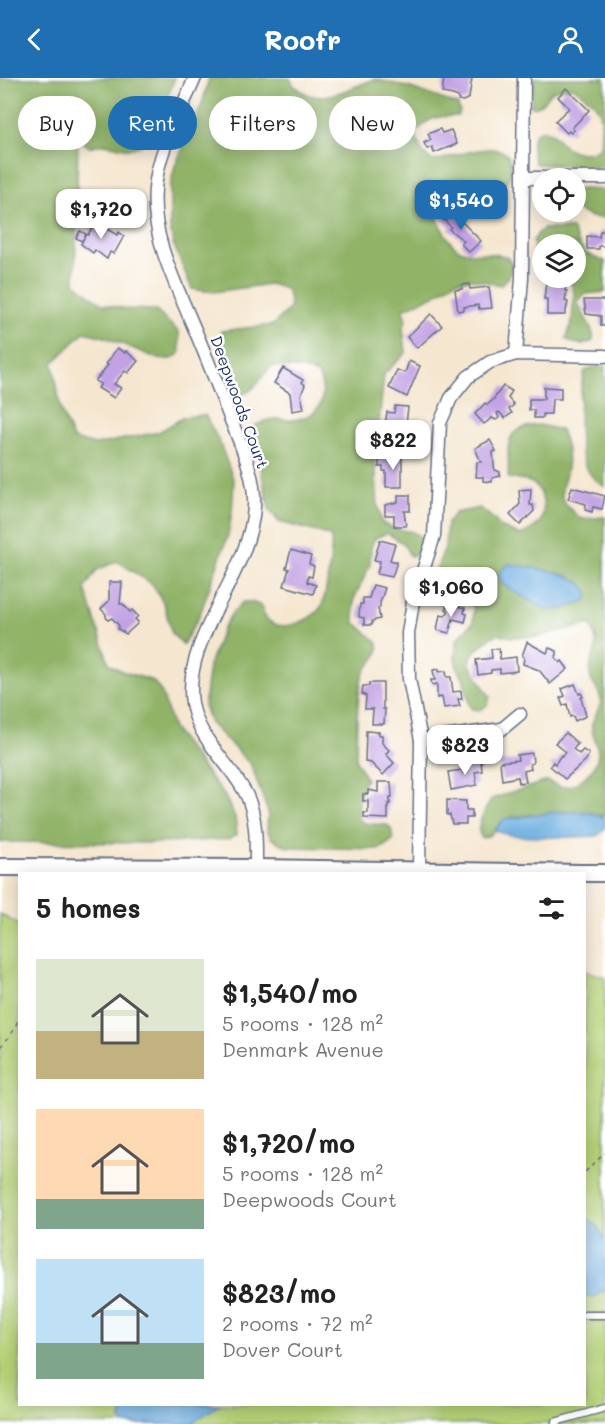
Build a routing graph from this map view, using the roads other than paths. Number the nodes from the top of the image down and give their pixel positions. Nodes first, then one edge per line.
1 (195, 78) edge
2 (524, 78) edge
3 (524, 178) junction
4 (605, 178) edge
5 (516, 354) junction
6 (605, 356) edge
7 (520, 714) dead end
8 (421, 740) junction
9 (0, 867) edge
10 (256, 868) junction
11 (419, 870) junction
12 (529, 872) edge
13 (586, 873) edge
14 (605, 873) edge
15 (586, 1315) edge
16 (605, 1315) edge
17 (605, 1408) edge
18 (555, 1424) edge

1 - 10 street, Deepwoods Court
2 - 3 street
3 - 4 street
3 - 5 street
5 - 6 street
5 - 8 street
7 - 8 street
8 - 11 street
9 - 10 main road
10 - 11 main road
11 - 12 main road
13 - 14 main road
15 - 16 lane
17 - 18 lane

